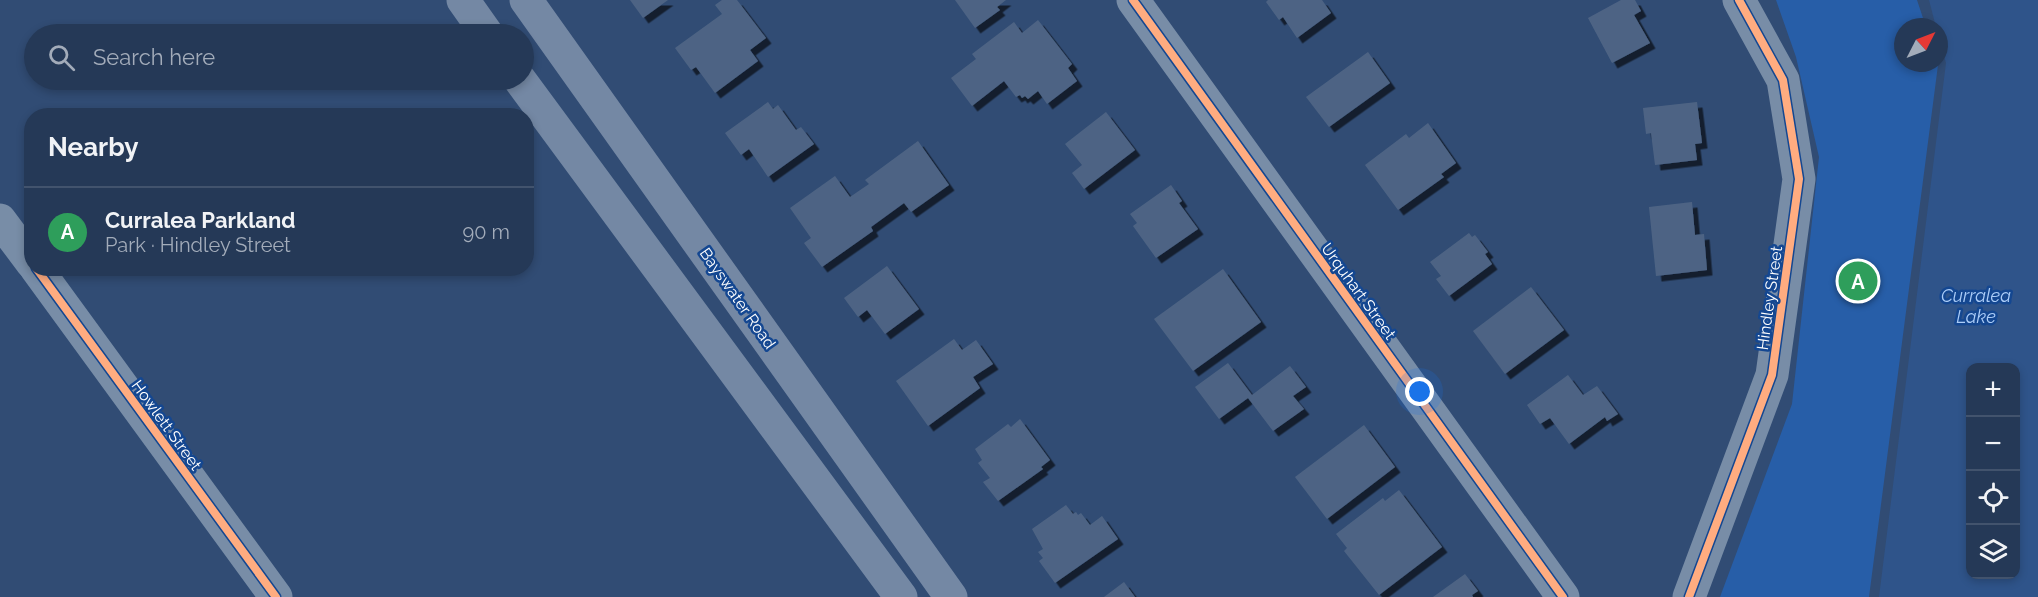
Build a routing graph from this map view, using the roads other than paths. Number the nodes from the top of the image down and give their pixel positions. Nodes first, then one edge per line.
1 (463, 0) edge
2 (526, 0) edge
3 (1133, 0) edge
4 (1740, 0) edge
5 (480, 24) edge
6 (527, 90) edge
7 (0, 220) edge
8 (24, 252) edge
9 (42, 276) edge
10 (276, 597) edge
11 (901, 597) edge
12 (951, 597) edge
13 (1563, 597) edge
14 (1689, 597) edge

1 - 5 main road
2 - 12 main road, Bayswater Road
3 - 13 street, Urquhart Street
4 - 14 street, Hindley Street
6 - 11 main road
7 - 8 street
9 - 10 street, Howlett Street

